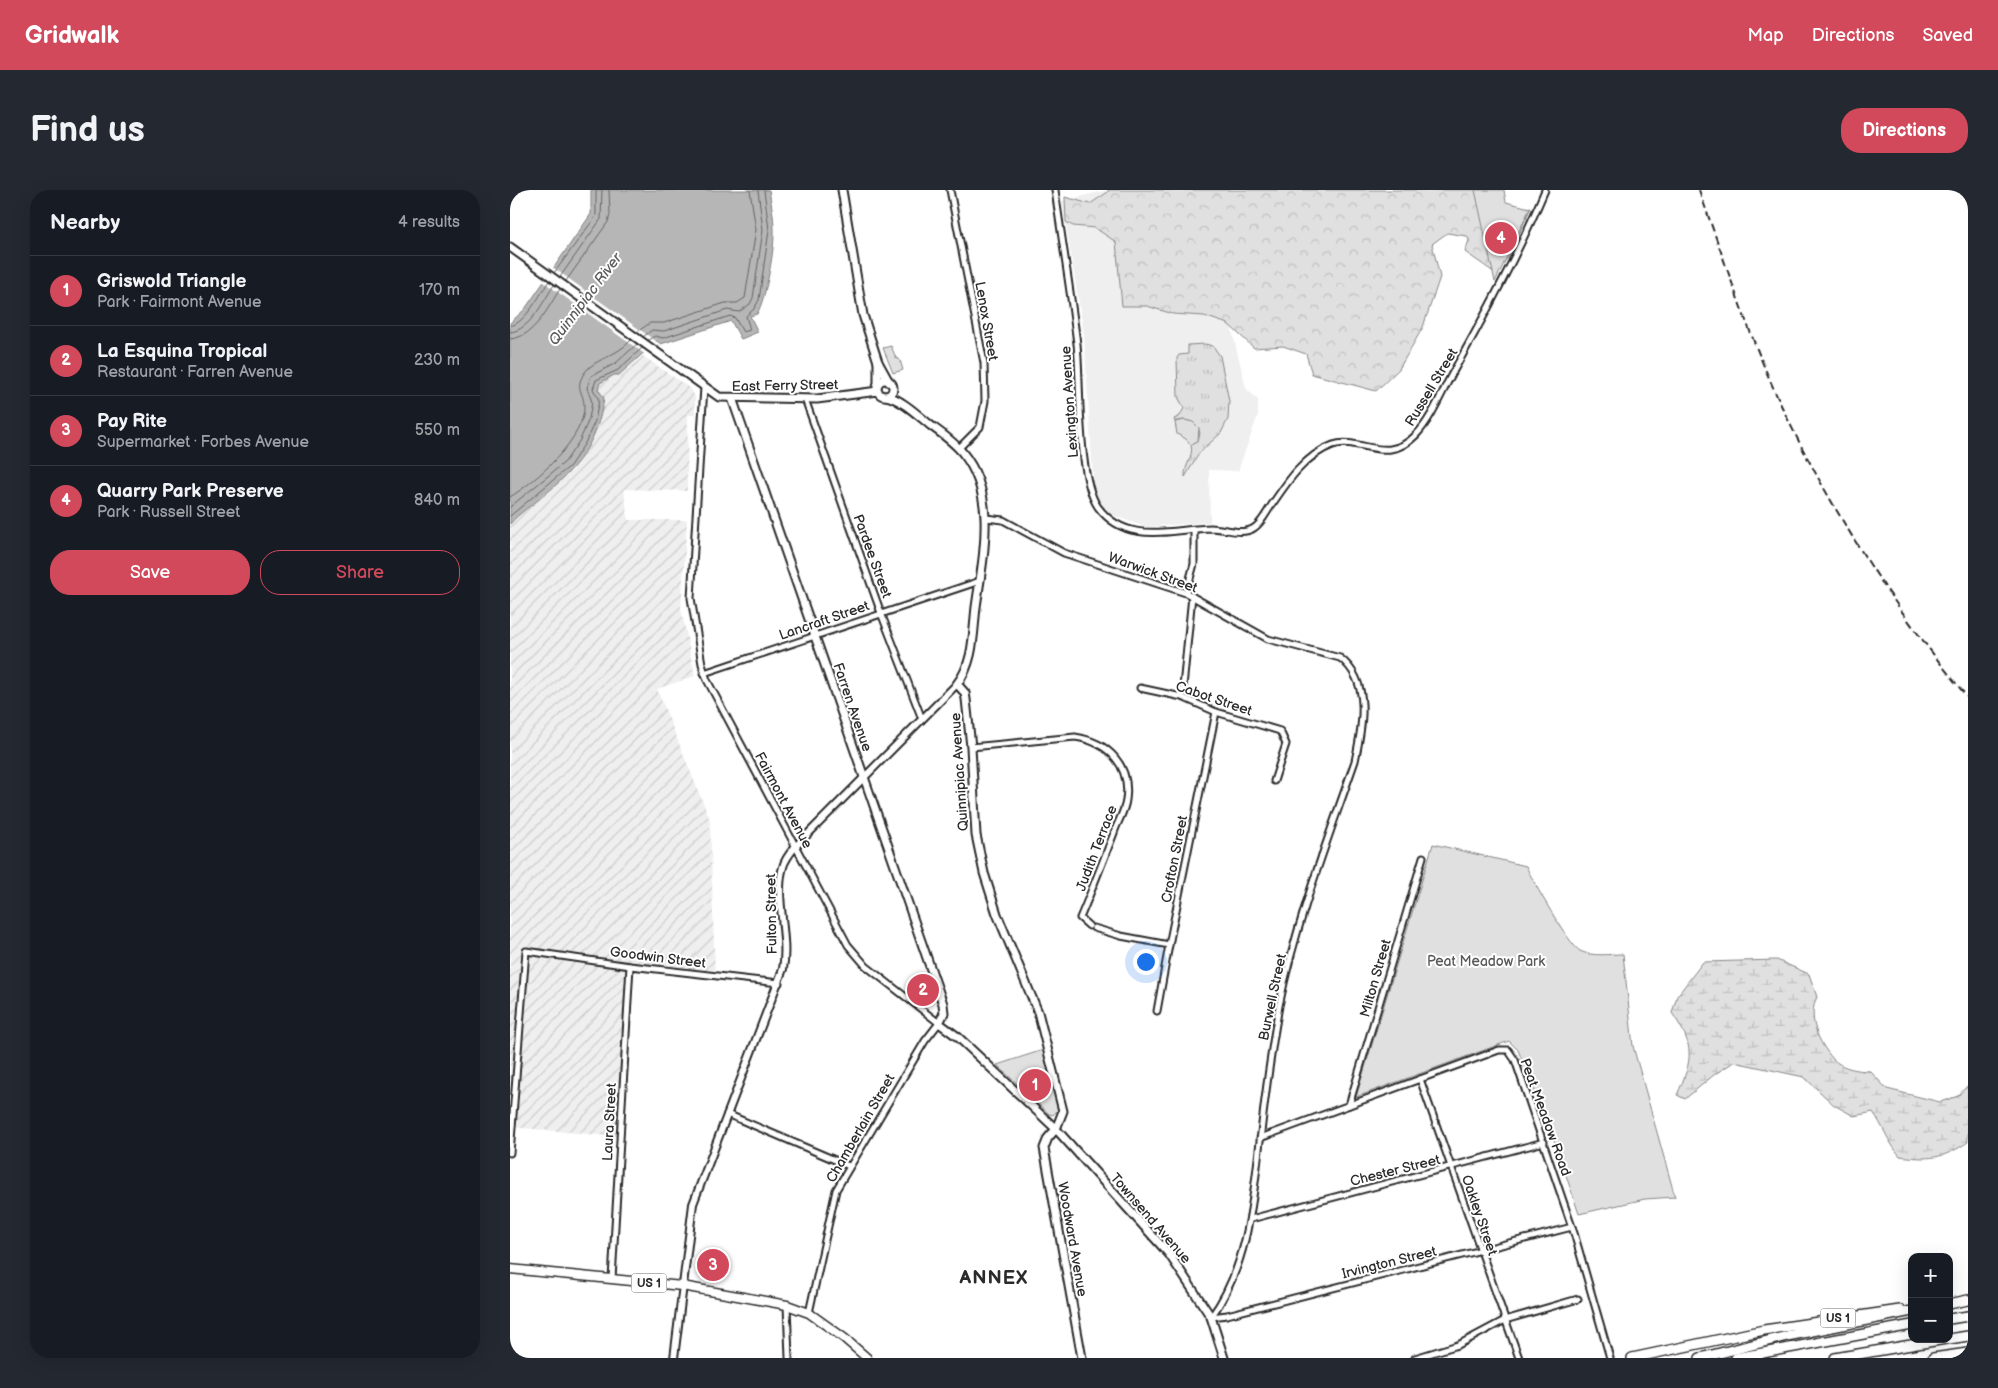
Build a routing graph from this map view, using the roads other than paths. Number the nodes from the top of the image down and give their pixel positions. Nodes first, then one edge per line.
1 (842, 190) edge
2 (950, 190) edge
3 (1055, 190) edge
4 (1545, 190) edge
5 (510, 247) edge
6 (878, 362) junction
7 (891, 384) junction
8 (704, 387) junction
9 (878, 387) junction
10 (886, 396) junction
11 (732, 398) junction
12 (805, 399) junction
13 (906, 406) junction
14 (959, 448) junction
15 (986, 518) junction
16 (1194, 530) junction
17 (980, 581) junction
18 (1186, 593) junction
19 (1192, 596) junction
20 (881, 613) junction
21 (815, 636) junction
22 (704, 673) junction
23 (1358, 682) joint
24 (957, 684) junction
25 (1140, 688) dead end
26 (1182, 697) junction
27 (1216, 712) junction
28 (922, 719) junction
29 (971, 747) junction
30 (864, 778) junction
31 (1274, 781) dead end
32 (795, 847) junction
33 (1423, 857) dead end
34 (1168, 945) junction
35 (630, 966) junction
36 (779, 983) junction
37 (1157, 1011) dead end
38 (939, 1023) junction
39 (1420, 1079) junction
40 (1349, 1105) junction
41 (727, 1114) junction
42 (1056, 1129) junction
43 (1260, 1138) junction
44 (1544, 1142) junction
45 (510, 1153) edge
46 (849, 1166) junction
47 (1452, 1168) junction
48 (1251, 1219) junction
49 (1572, 1227) junction
50 (1481, 1250) junction
51 (510, 1269) edge
52 (612, 1279) junction
53 (682, 1286) junction
54 (1578, 1299) dead end
55 (1968, 1300) edge
56 (1953, 1302) edge
57 (788, 1305) junction
58 (1908, 1310) edge
59 (1908, 1310) edge
60 (809, 1313) junction
61 (1968, 1316) edge
62 (1211, 1317) junction
63 (1953, 1318) edge
64 (1505, 1320) junction
65 (1908, 1326) edge
66 (1968, 1336) edge
67 (1953, 1338) edge
68 (1924, 1343) edge
69 (1968, 1353) edge
70 (674, 1358) edge
71 (789, 1358) edge
72 (867, 1358) edge
73 (1082, 1358) edge
74 (1224, 1358) edge
75 (1415, 1358) edge
76 (1519, 1358) edge
77 (1610, 1358) edge
78 (1632, 1358) edge
79 (1700, 1358) edge
80 (1736, 1358) edge
81 (1835, 1358) edge
82 (1933, 1358) edge

1 - 6 main road
2 - 14 street, Lenox Street
3 - 16 street, Lexington Avenue
4 - 16 street, Russell Street
5 - 8 main road, East Ferry Street
6 - 7 main road
6 - 9 main road
7 - 9 main road
7 - 10 main road
7 - 13 main road
8 - 11 main road, East Ferry Street
8 - 22 street, Fairmont Avenue
9 - 10 main road
9 - 12 main road, East Ferry Street
10 - 13 main road
11 - 12 main road, East Ferry Street
11 - 21 main road, Farren Avenue
12 - 20 street, Pardee Street
13 - 14 main road
14 - 15 main road
15 - 17 main road
15 - 18 street, Warwick Street
16 - 18 street
17 - 20 street, Lancraft Street
17 - 24 main road
18 - 19 street, Warwick Street
19 - 23 street, Warwick Street
19 - 26 street
20 - 21 street, Lancraft Street
20 - 28 street, Pardee Street
21 - 22 street, Lancraft Street
21 - 30 main road, Farren Avenue
22 - 32 street, Fairmont Avenue
23 - 43 street, Burwell Street
24 - 28 street, Fulton Street
24 - 29 main road, Quinnipiac Avenue
25 - 26 street, Cabot Street
26 - 27 street, Cabot Street
27 - 31 street, Cabot Street
27 - 34 street, Crofton Street
28 - 30 street, Fulton Street
29 - 34 street, Judith Terrace
29 - 42 main road, Quinnipiac Avenue
30 - 32 street, Fulton Street
30 - 38 main road, Farren Avenue
32 - 36 street, Fulton Street
32 - 38 street, Fairmont Avenue
33 - 40 street, Milton Street
34 - 37 street, Crofton Street
35 - 36 street, Goodwin Street
35 - 45 street, Goodwin Street
35 - 52 street, Laura Street
36 - 41 street, Fulton Street
38 - 42 main road, Fairmont Avenue
38 - 46 street, Chamberlain Street
39 - 40 street, Peat Meadow Road
39 - 44 street, Peat Meadow Road
39 - 47 street, Oakley Street
40 - 43 street, Peat Meadow Road
41 - 46 street
41 - 53 street, Fulton Street
42 - 62 main road, Townsend Avenue
42 - 73 main road, Woodward Avenue
43 - 48 street, Burwell Street
44 - 47 street, Chester Street
44 - 49 street, Peat Meadow Road
46 - 60 street, Chamberlain Street
47 - 48 street, Chester Street
47 - 50 street, Oakley Street
48 - 62 street, Burwell Street
49 - 50 street, Irvington Street
49 - 77 street, Peat Meadow Road
50 - 62 street, Irvington Street
50 - 64 street, Oakley Street
51 - 52 main road, US 1
52 - 53 main road, US 1
53 - 57 main road, US 1
53 - 70 street, Fulton Street
54 - 64 street
55 - 56 highway
57 - 60 main road, US 1
57 - 71 street
58 - 78 highway, US 1
59 - 79 highway
60 - 72 main road, US 1
61 - 63 highway
62 - 74 main road, Townsend Avenue
64 - 75 street
64 - 76 street, Oakley Street
65 - 80 highway
66 - 67 highway
68 - 81 highway
69 - 82 highway

